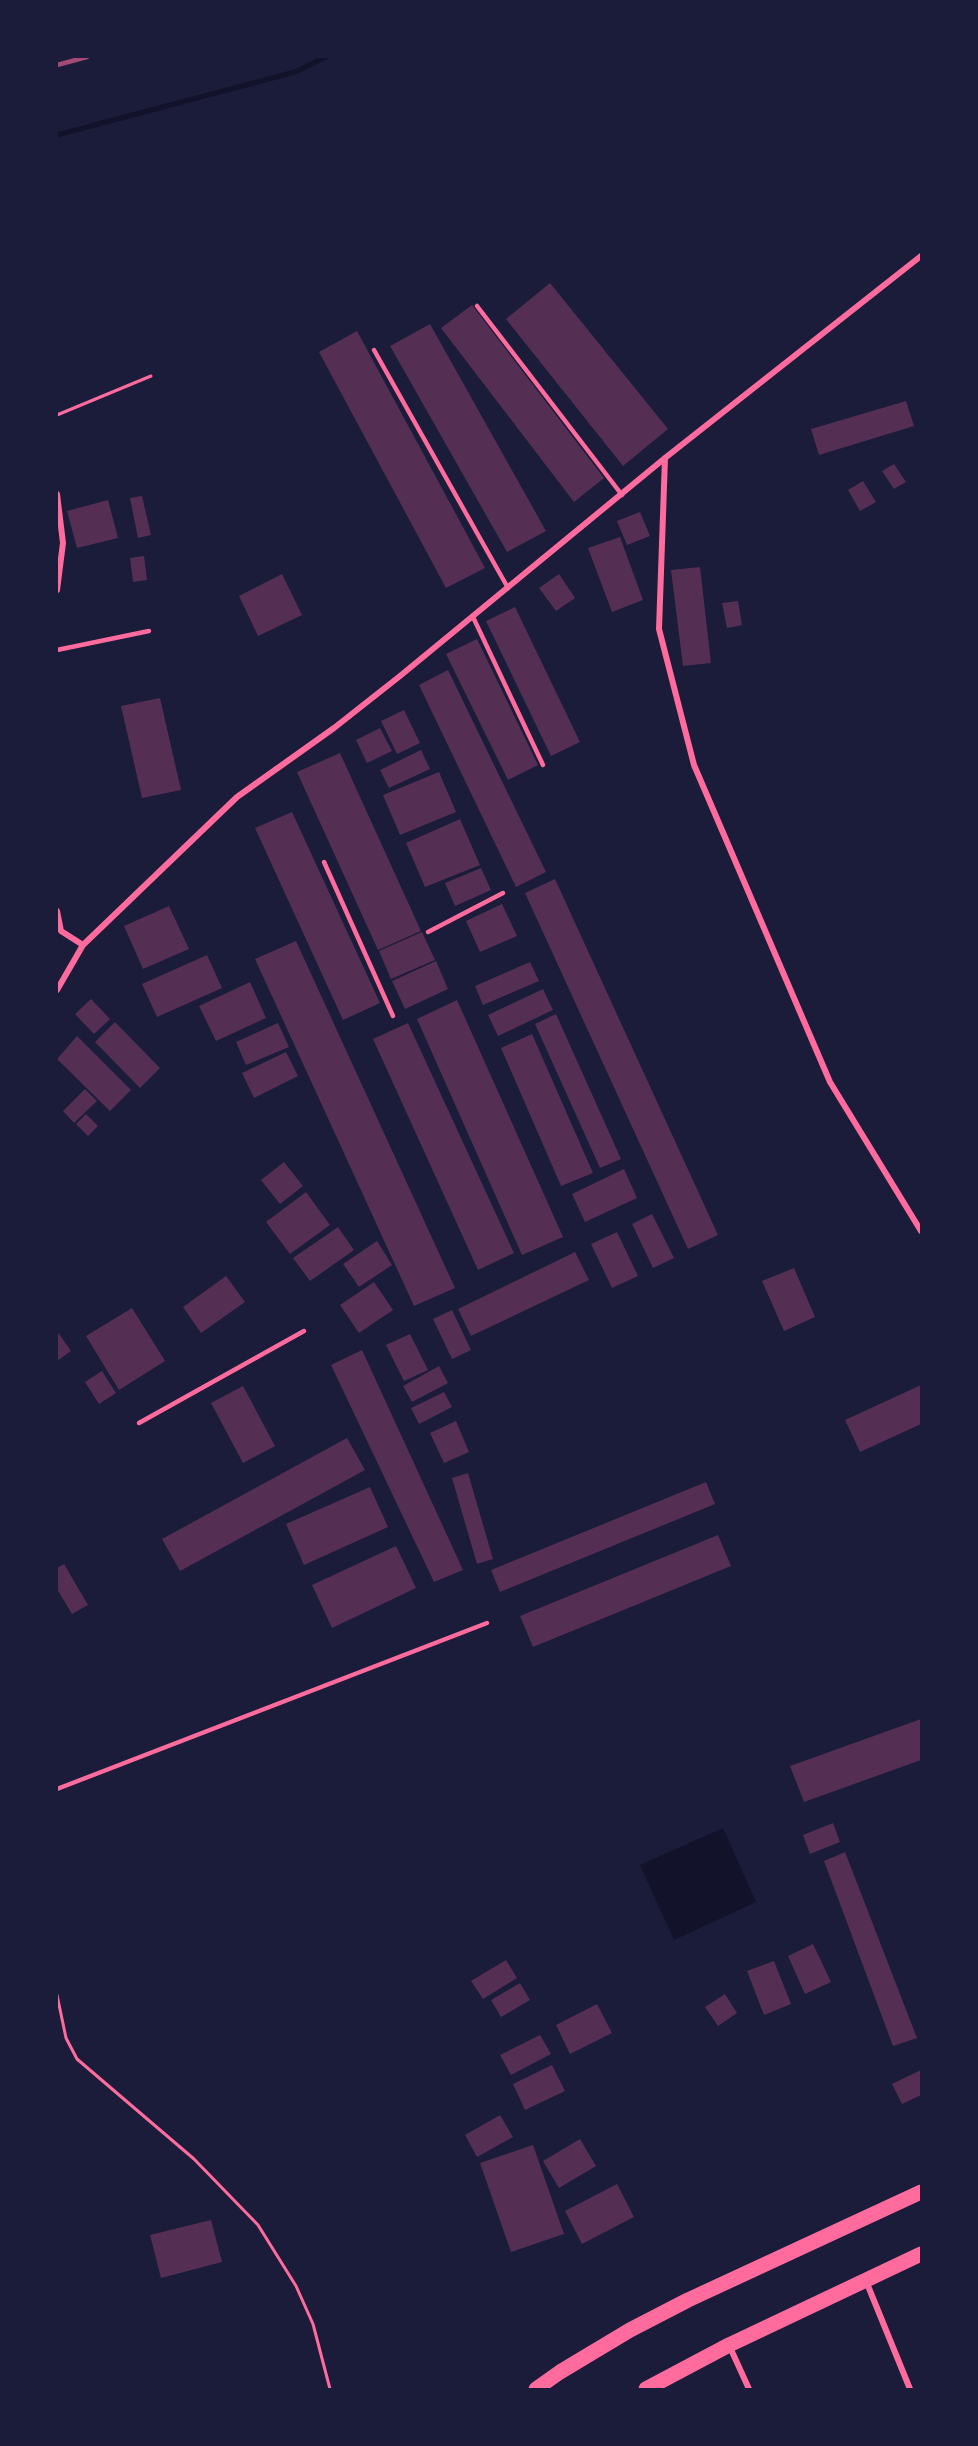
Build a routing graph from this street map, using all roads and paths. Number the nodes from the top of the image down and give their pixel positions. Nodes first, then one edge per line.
1 (921, 256) edge
2 (477, 306) dead end
3 (374, 350) dead end
4 (151, 376) dead end
5 (57, 415) edge
6 (665, 458) junction
7 (57, 494) edge
8 (622, 495) junction
9 (508, 588) junction
10 (57, 590) edge
11 (472, 617) junction
12 (149, 631) dead end
13 (57, 650) edge
14 (543, 765) dead end
15 (324, 862) dead end
16 (503, 893) dead end
17 (57, 912) edge
18 (428, 932) dead end
19 (83, 945) junction
20 (57, 990) edge
21 (393, 1016) dead end
22 (921, 1231) edge
23 (304, 1331) dead end
24 (139, 1423) dead end
25 (487, 1623) dead end
26 (57, 1789) edge
27 (57, 1995) edge
28 (921, 2192) edge
29 (921, 2254) edge
30 (865, 2280) junction
31 (729, 2345) junction
32 (330, 2389) edge
33 (536, 2389) edge
34 (646, 2389) edge
35 (749, 2389) edge
36 (910, 2389) edge

1 - 6 street
2 - 8 lane
3 - 9 lane
4 - 5 path
6 - 8 street
6 - 22 street
7 - 10 street
8 - 9 street
9 - 11 street
11 - 14 lane
11 - 19 street
12 - 13 lane
15 - 21 lane
16 - 18 lane
17 - 19 street
19 - 20 street
23 - 24 lane
25 - 26 lane
27 - 32 path
28 - 33 highway
29 - 30 highway
30 - 31 highway
30 - 36 street
31 - 34 highway
31 - 35 street

